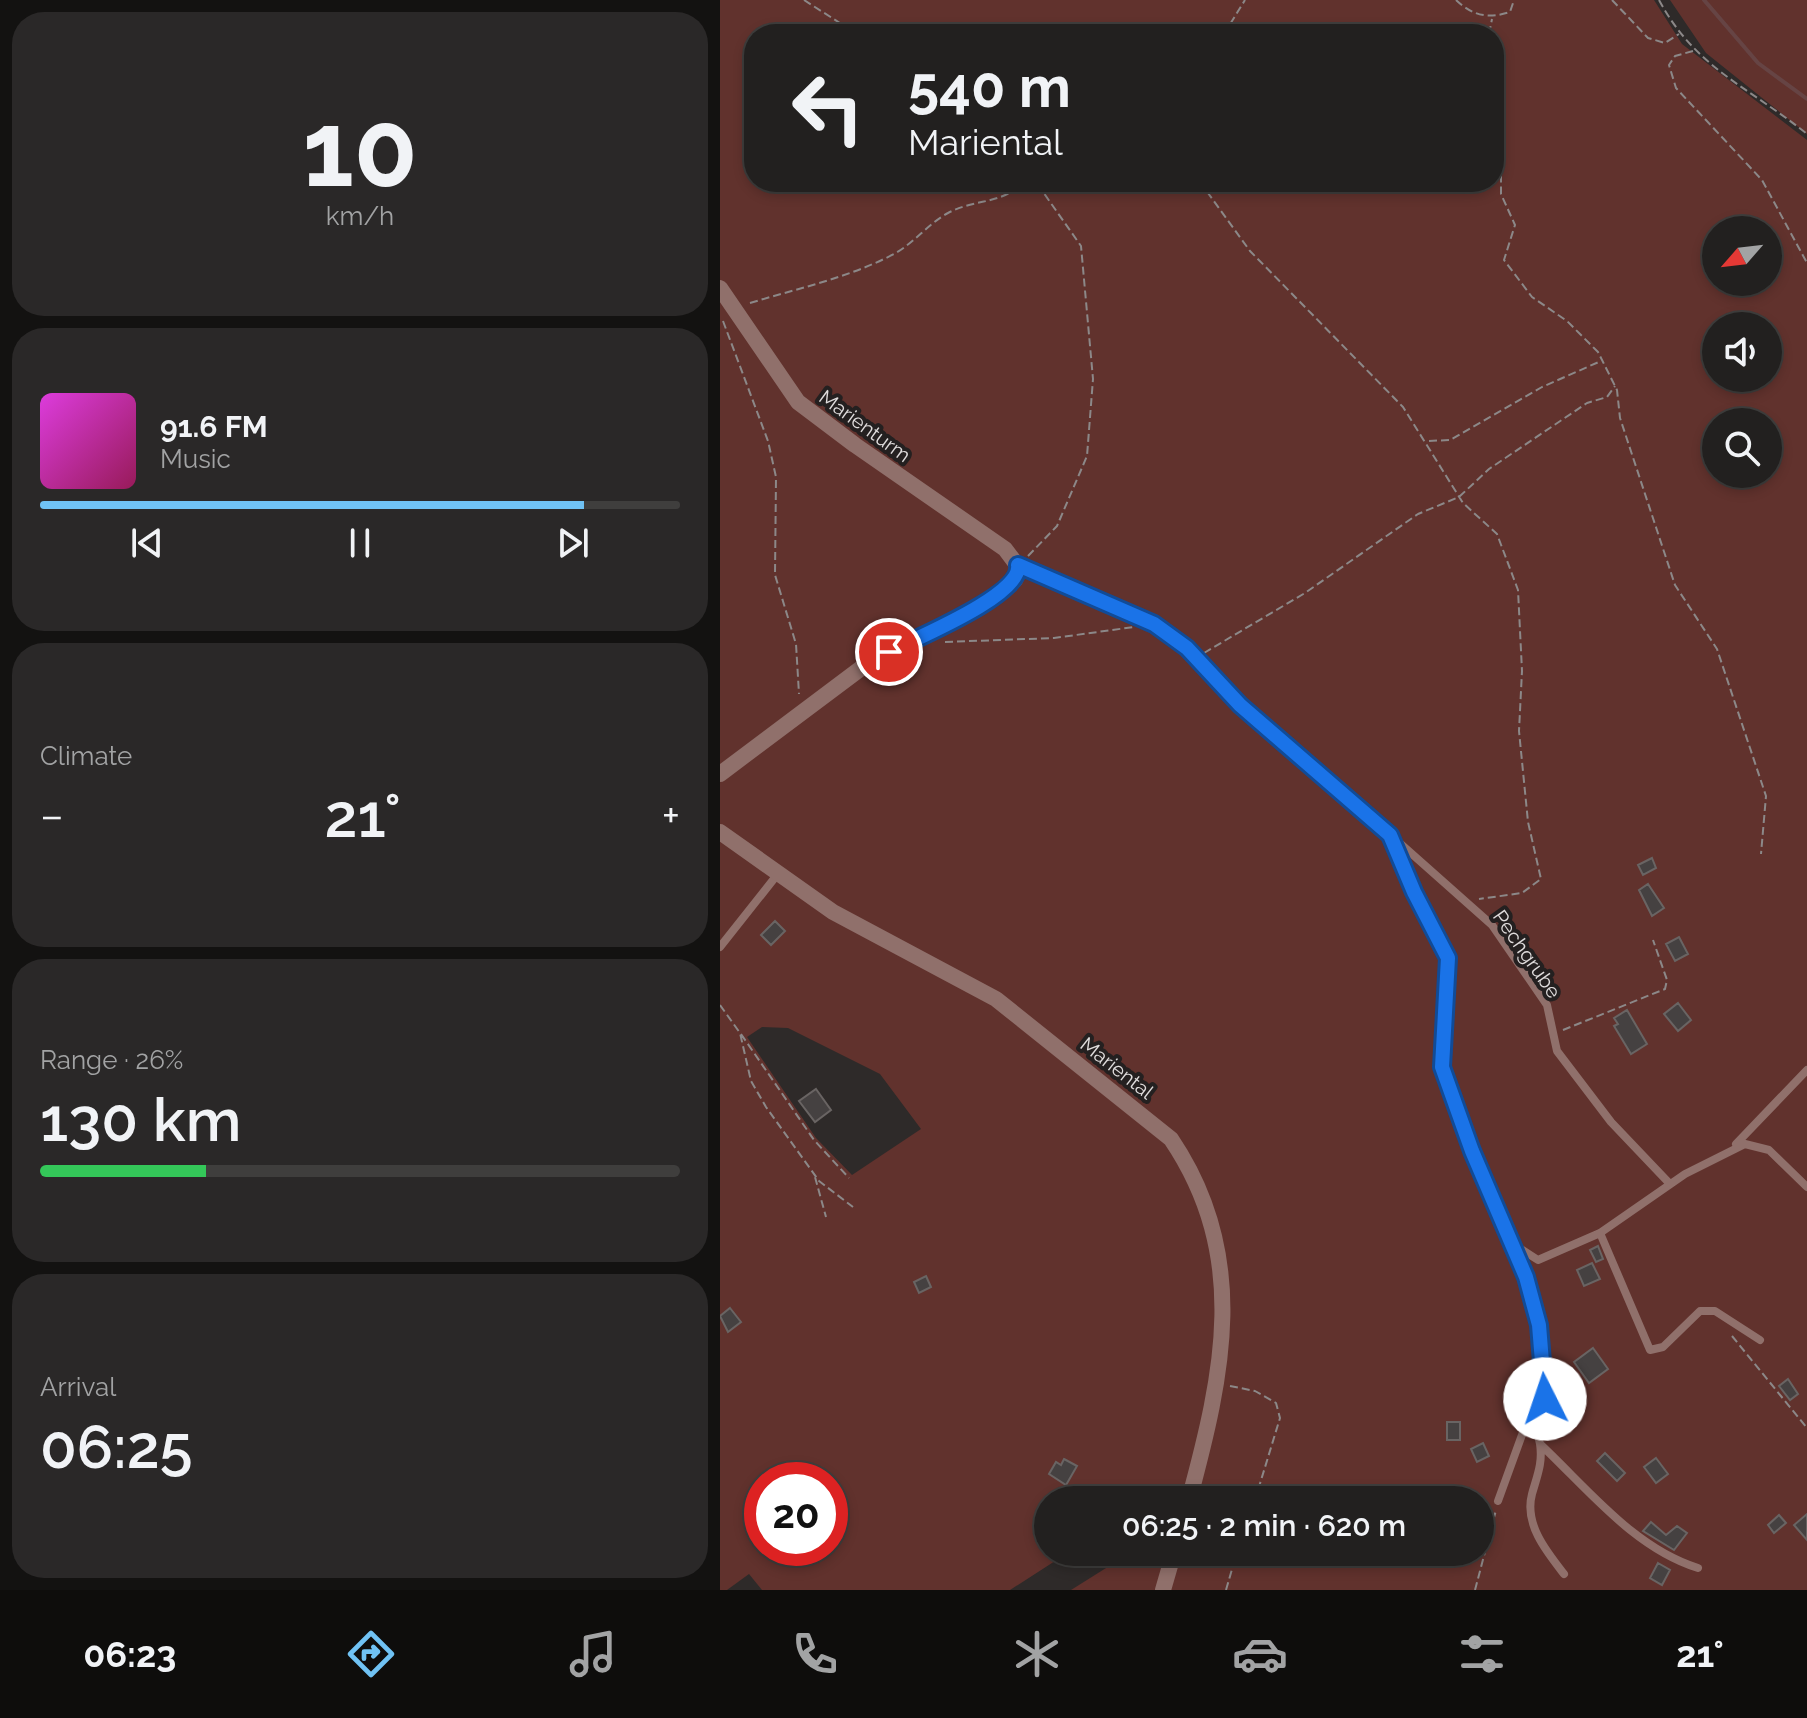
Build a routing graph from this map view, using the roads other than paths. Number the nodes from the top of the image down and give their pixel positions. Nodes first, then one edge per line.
1 (720, 288) edge
2 (1018, 565) junction
3 (720, 774) edge
4 (720, 832) edge
5 (1390, 835) junction
6 (777, 875) junction
7 (720, 947) edge
8 (1807, 1070) edge
9 (1734, 1146) junction
10 (1670, 1184) junction
11 (1807, 1187) edge
12 (1600, 1233) junction
13 (1515, 1244) junction
14 (1760, 1340) dead end
15 (1541, 1410) junction
16 (1540, 1444) junction
17 (1192, 1486) edge
18 (1498, 1501) road end
19 (1170, 1566) edge
20 (1698, 1568) dead end
21 (1564, 1574) dead end
22 (1163, 1590) edge

1 - 2 street, Marienturm
2 - 3 street
2 - 5 lane, Pechgrube
4 - 6 street, Mariental
5 - 10 lane, Pechgrube
5 - 13 lane
6 - 7 lane
6 - 17 street, Mariental
8 - 9 lane
9 - 10 lane
9 - 11 lane
10 - 12 lane
12 - 13 lane
12 - 14 lane
13 - 15 lane
15 - 16 lane
15 - 18 lane
16 - 20 lane
16 - 21 lane
19 - 22 street

